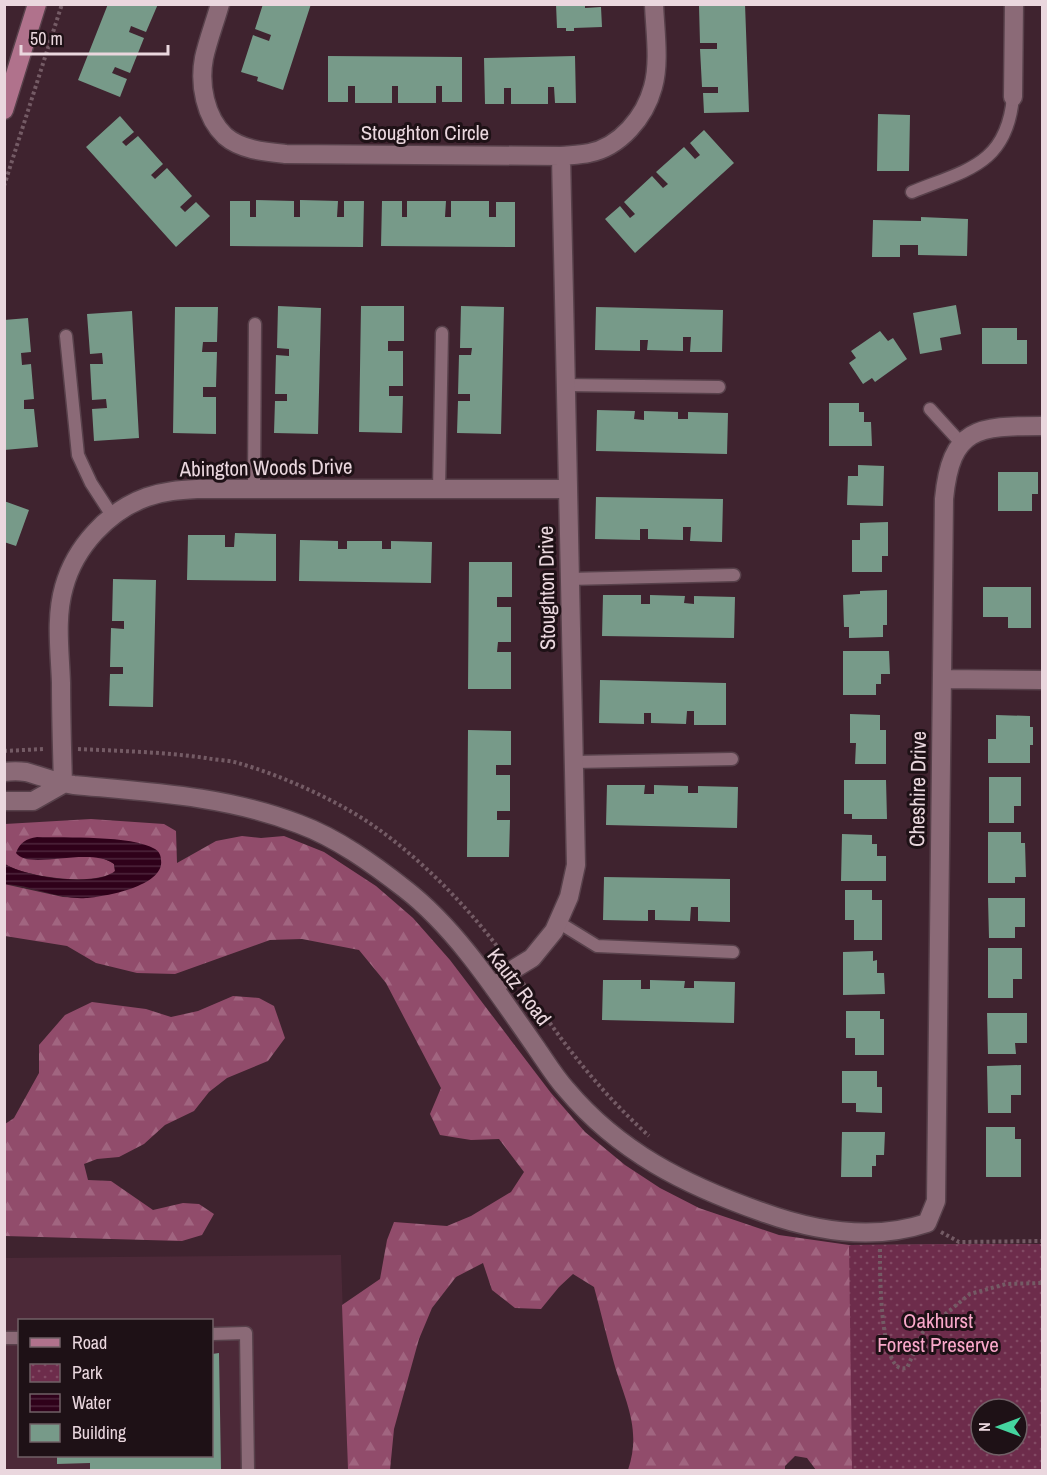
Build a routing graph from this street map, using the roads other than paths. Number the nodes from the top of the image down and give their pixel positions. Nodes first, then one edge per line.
1 (37, 4) edge
2 (220, 4) edge
3 (654, 4) edge
4 (1014, 4) edge
5 (1013, 97) joint
6 (4, 110) edge
7 (561, 156) junction
8 (912, 192) dead end
9 (255, 324) dead end
10 (442, 333) dead end
11 (66, 336) dead end
12 (565, 385) junction
13 (719, 387) dead end
14 (930, 409) dead end
15 (1042, 426) edge
16 (961, 443) junction
17 (254, 489) junction
18 (439, 489) junction
19 (567, 489) junction
20 (113, 516) junction
21 (734, 575) dead end
22 (569, 579) junction
23 (942, 679) junction
24 (1042, 680) edge
25 (732, 759) dead end
26 (574, 762) junction
27 (4, 771) edge
28 (63, 784) junction
29 (4, 801) edge
30 (558, 922) junction
31 (734, 952) dead end
32 (494, 988) junction
33 (927, 1223) joint
34 (213, 1334) edge
35 (248, 1470) edge

1 - 6 main road
2 - 7 street, Stoughton Circle
3 - 7 street, Stoughton Circle
4 - 5 street
5 - 8 lane
7 - 12 street, Stoughton Drive
9 - 17 lane
10 - 18 lane
11 - 20 lane
12 - 13 lane
12 - 19 street, Stoughton Drive
14 - 16 lane
15 - 16 street
16 - 23 street, Cheshire Drive
17 - 18 street, Abington Woods Drive
17 - 20 street, Abington Woods Drive
18 - 19 street, Abington Woods Drive
19 - 22 street, Stoughton Drive
20 - 28 street, Abington Woods Drive
21 - 22 lane
22 - 26 street, Stoughton Drive
23 - 24 street
23 - 33 street, Cheshire Drive
25 - 26 lane
26 - 30 street, Stoughton Drive
27 - 28 street, Kautz Road
28 - 29 street
28 - 32 street, Kautz Road
30 - 31 lane
30 - 32 street, Stoughton Drive
32 - 33 street, Kautz Road
34 - 35 lane

